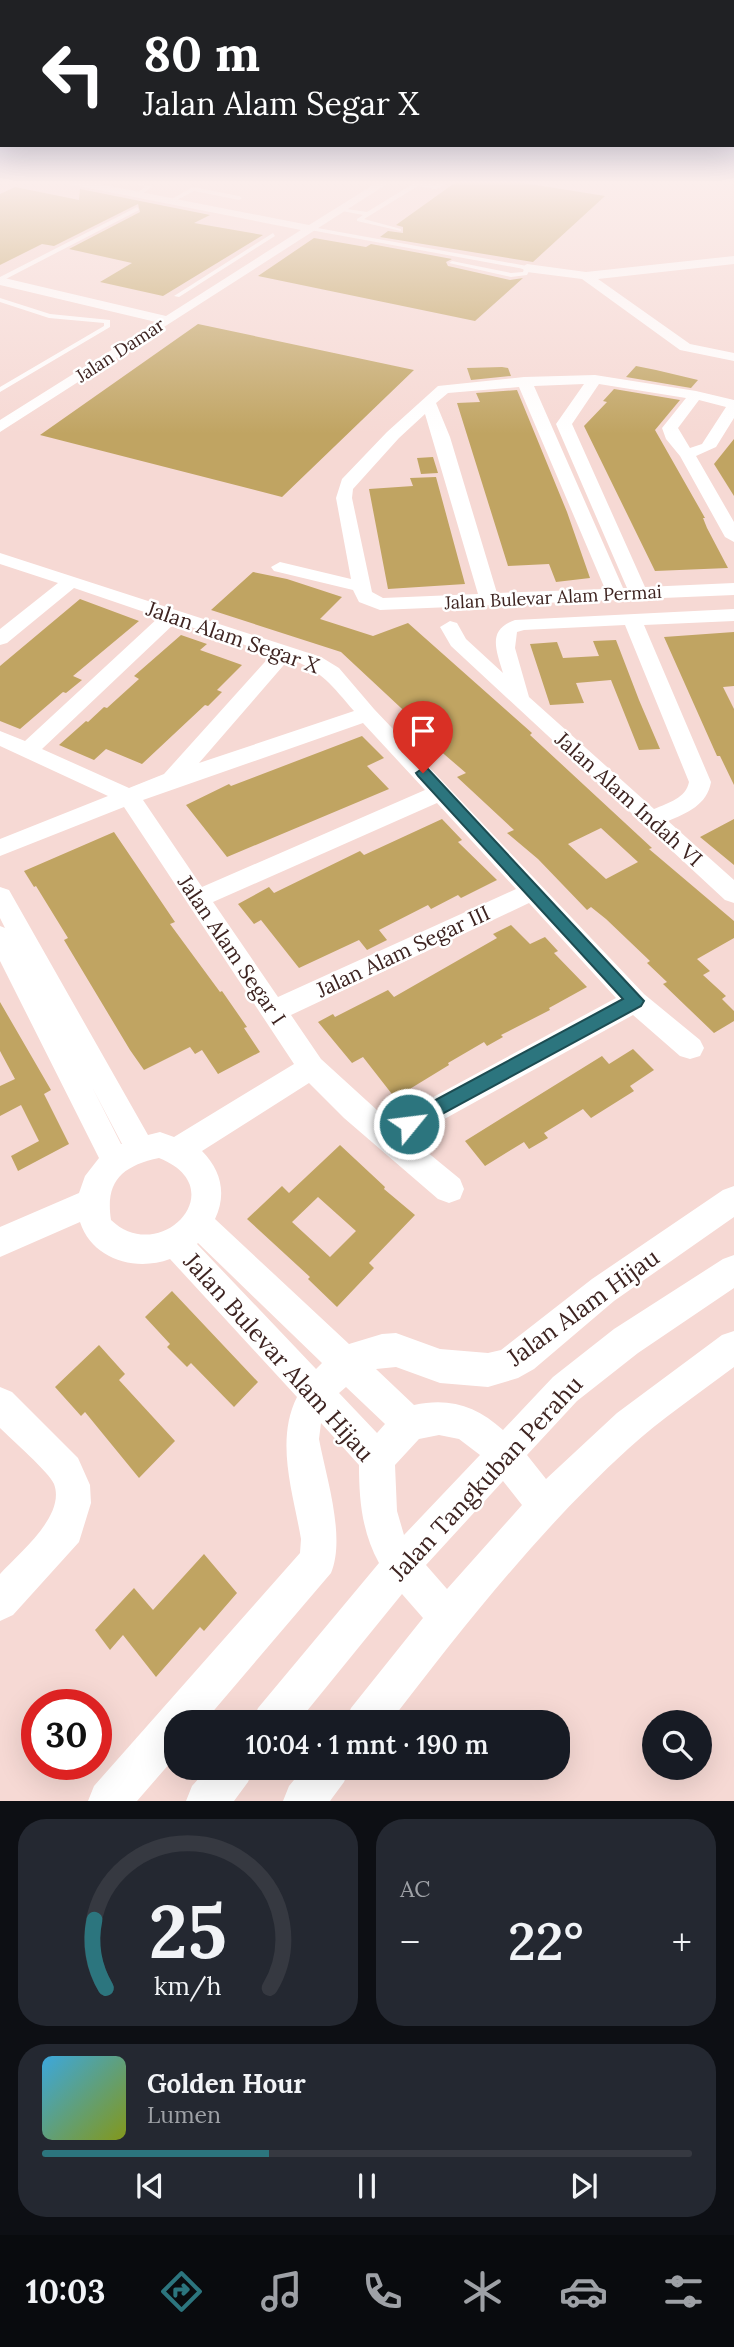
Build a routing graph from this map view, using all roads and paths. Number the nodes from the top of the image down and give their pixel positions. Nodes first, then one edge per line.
1 (28, 266) edge
2 (224, 266) edge
3 (253, 266) edge
4 (468, 266) edge
5 (516, 266) edge
6 (678, 266) edge
7 (527, 268) junction
8 (586, 276) junction
9 (205, 278) junction
10 (0, 281) edge
11 (227, 282) junction
12 (177, 296) dead end
13 (0, 300) edge
14 (167, 320) junction
15 (734, 357) edge
16 (595, 379) junction
17 (524, 381) junction
18 (0, 390) edge
19 (696, 395) junction
20 (428, 401) junction
21 (734, 405) edge
22 (540, 421) junction
23 (564, 424) junction
24 (0, 427) edge
25 (687, 454) junction
26 (734, 537) edge
27 (0, 558) edge
28 (280, 566) dead end
29 (69, 583) junction
30 (734, 589) edge
31 (367, 594) junction
32 (639, 594) junction
33 (617, 595) junction
34 (489, 599) junction
35 (734, 615) edge
36 (171, 616) junction
37 (633, 621) junction
38 (450, 626) dead end
39 (0, 639) edge
40 (284, 653) junction
41 (523, 703) junction
42 (367, 714) junction
43 (0, 738) edge
44 (29, 749) junction
45 (171, 780) junction
46 (442, 792) junction
47 (129, 797) junction
48 (652, 819) junction
49 (0, 848) edge
50 (533, 891) junction
51 (734, 894) edge
52 (0, 896) edge
53 (197, 899) junction
54 (0, 936) edge
55 (635, 1001) junction
56 (272, 1011) junction
57 (690, 1048) dead end
58 (311, 1067) junction
59 (386, 1136) junction
60 (179, 1150) junction
61 (127, 1154) junction
62 (449, 1189) dead end
63 (734, 1200) edge
64 (92, 1202) junction
65 (187, 1233) junction
66 (0, 1242) edge
67 (734, 1270) edge
68 (734, 1347) edge
69 (346, 1362) junction
70 (317, 1392) junction
71 (0, 1404) edge
72 (409, 1424) junction
73 (504, 1455) junction
74 (377, 1458) junction
75 (546, 1507) junction
76 (401, 1566) junction
77 (0, 1602) edge
78 (447, 1617) junction
79 (189, 1710) edge
80 (282, 1710) edge
81 (374, 1710) edge
82 (164, 1739) edge
83 (224, 1780) edge
84 (320, 1780) edge
85 (109, 1801) edge
86 (207, 1801) edge
87 (303, 1801) edge

1 - 10 lane
2 - 9 lane
3 - 11 street, Jalan Damar
4 - 7 lane
5 - 7 lane
6 - 8 street
7 - 8 street
8 - 15 street
9 - 11 lane
9 - 12 lane
10 - 14 street
11 - 14 street, Jalan Damar
13 - 18 lane
14 - 24 street, Jalan Damar
16 - 17 street
16 - 19 street
16 - 23 street
17 - 20 street
17 - 22 street
19 - 21 street
19 - 25 street
20 - 31 street
20 - 34 street
21 - 25 street
22 - 23 street
22 - 33 street
23 - 32 street
25 - 26 street
27 - 29 street, Jalan Alam Segar X
28 - 31 street, Jalan Bulevar Alam Permai
29 - 36 street, Jalan Alam Segar X
29 - 39 street
30 - 32 street, Jalan Bulevar Alam Permai
31 - 34 street, Jalan Bulevar Alam Permai
32 - 33 street, Jalan Bulevar Alam Permai
33 - 34 street, Jalan Bulevar Alam Permai
35 - 37 street
36 - 40 street, Jalan Alam Segar X
36 - 44 street
37 - 41 street, Jalan Alam Indah VI
37 - 48 street
38 - 41 street, Jalan Alam Indah VI
40 - 42 street, Jalan Alam Segar X
40 - 45 street
41 - 48 street, Jalan Alam Indah VI
42 - 45 street
42 - 46 street, Jalan Alam Segar X
43 - 44 street
44 - 47 street
45 - 47 street
46 - 50 street, Jalan Alam Segar X
46 - 53 street
47 - 49 street
47 - 53 street, Jalan Alam Segar I
48 - 51 street, Jalan Alam Indah VI
50 - 55 street, Jalan Alam Segar X
50 - 56 street, Jalan Alam Segar III
52 - 61 street
53 - 56 street, Jalan Alam Segar I
54 - 61 street
55 - 57 street, Jalan Alam Segar X
55 - 59 street
56 - 58 street, Jalan Alam Segar I
58 - 59 street, Jalan Alam Segar I
58 - 60 street
59 - 62 street, Jalan Alam Segar I
60 - 61 street
60 - 65 street
61 - 64 street
63 - 69 street, Jalan Alam Hijau
64 - 65 street
64 - 66 street
65 - 69 street, Jalan Bulevar Alam Hijau
65 - 70 street, Jalan Bulevar Alam Hijau
67 - 73 street, Jalan Tangkuban Perahu
68 - 75 street
69 - 70 street, Jalan Alam Hijau
69 - 72 street, Jalan Bulevar Alam Hijau
70 - 74 street, Jalan Bulevar Alam Hijau
70 - 79 street, Jalan Alam Hijau
71 - 77 street
72 - 73 street
72 - 74 street
73 - 75 street
73 - 76 street, Jalan Tangkuban Perahu
74 - 76 street, Jalan Bulevar Alam Hijau
75 - 78 street
76 - 78 street, Jalan Bulevar Alam Hijau
76 - 80 street, Jalan Tangkuban Perahu
78 - 81 street
82 - 85 street, Jalan Alam Hijau
83 - 86 street
84 - 87 street

